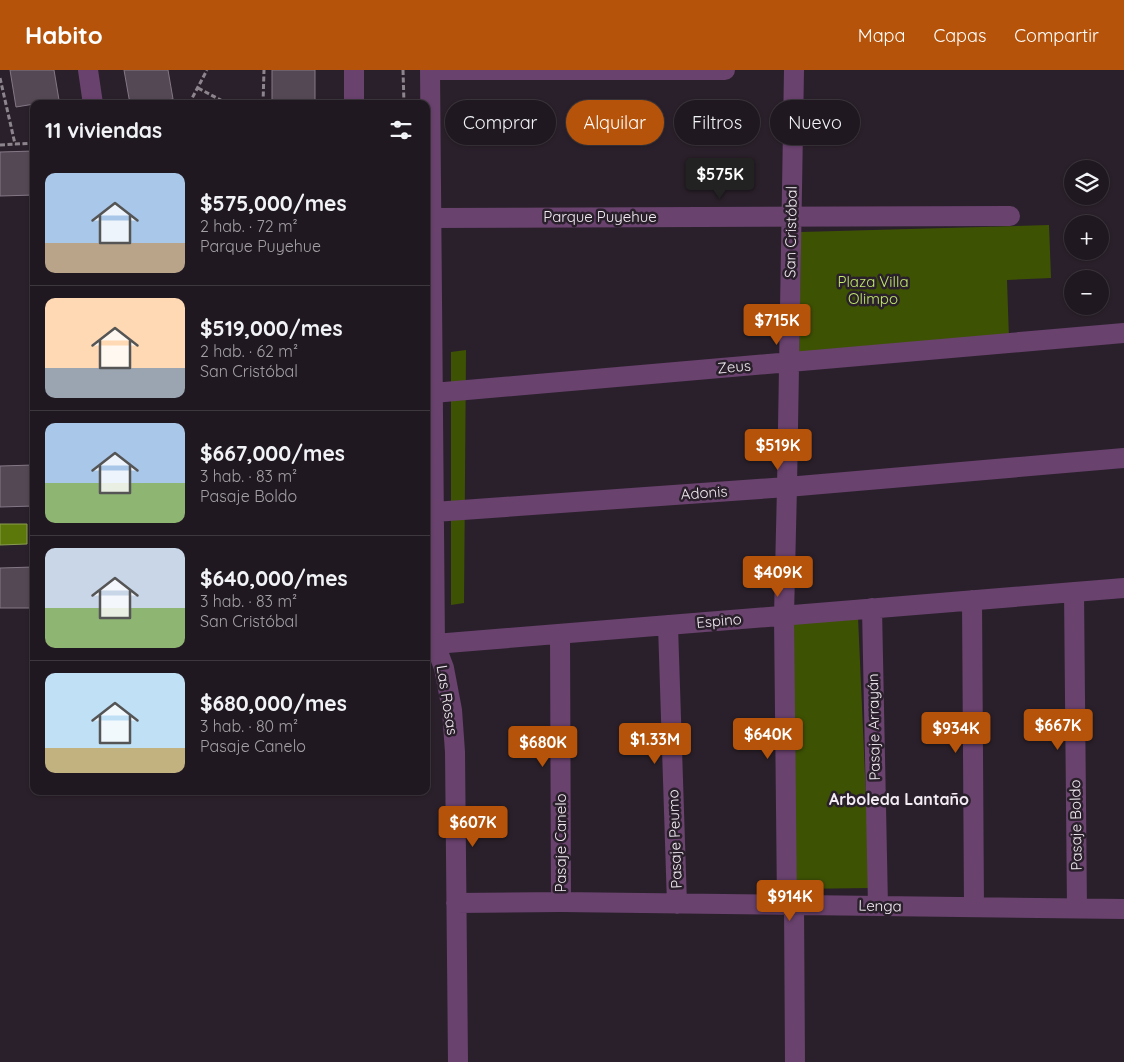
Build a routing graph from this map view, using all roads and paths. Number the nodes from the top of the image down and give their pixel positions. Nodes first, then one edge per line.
1 (88, 70) edge
2 (207, 70) edge
3 (264, 70) edge
4 (354, 70) edge
5 (403, 70) edge
6 (430, 70) edge
7 (725, 70) edge
8 (794, 70) edge
9 (0, 78) edge
10 (198, 88) junction
11 (2, 96) edge
12 (92, 100) edge
13 (191, 100) edge
14 (220, 100) edge
15 (263, 100) edge
16 (354, 100) edge
17 (404, 100) edge
18 (30, 142) edge
19 (15, 144) junction
20 (0, 145) edge
21 (1010, 216) dead end
22 (791, 217) junction
23 (431, 218) junction
24 (1124, 333) edge
25 (789, 363) junction
26 (433, 393) junction
27 (1124, 458) edge
28 (788, 487) junction
29 (434, 512) junction
30 (1124, 588) edge
31 (1074, 592) junction
32 (972, 600) junction
33 (872, 608) junction
34 (784, 616) junction
35 (668, 625) junction
36 (560, 634) junction
37 (435, 644) junction
38 (561, 902) junction
39 (456, 903) junction
40 (677, 904) junction
41 (791, 905) junction
42 (878, 906) junction
43 (974, 907) junction
44 (1077, 908) junction
45 (1124, 909) edge
46 (458, 1062) edge
47 (794, 1062) edge

1 - 12 street
2 - 10 path
3 - 15 path
4 - 16 street
5 - 17 path
6 - 7 street
6 - 23 street, Las Rosas
8 - 22 street, San Cristóbal
9 - 11 path
10 - 13 path
10 - 14 path
11 - 19 path
18 - 19 path
19 - 20 path
21 - 22 street, Parque Puyehue
22 - 23 street, Parque Puyehue
22 - 25 street, San Cristóbal
23 - 26 street, Las Rosas
24 - 25 street, Zeus
25 - 26 street, Zeus
25 - 28 street, San Cristóbal
26 - 29 street, Las Rosas
27 - 28 street, Adonis
28 - 29 street, Adonis
28 - 34 street, San Cristóbal
29 - 37 street, Las Rosas
30 - 31 street, Espino
31 - 32 street, Espino
31 - 44 street, Pasaje Boldo
32 - 33 street, Espino
32 - 43 street
33 - 34 street, Espino
33 - 42 street, Pasaje Arrayán
34 - 35 street, Espino
34 - 41 street, San Cristóbal
35 - 36 street, Espino
35 - 40 street, Pasaje Peumo
36 - 37 street, Espino
36 - 38 street, Pasaje Canelo
37 - 39 street, Las Rosas
38 - 39 street, Lenga
38 - 40 street, Lenga
39 - 46 street, Las Rosas
40 - 41 street, Lenga
41 - 42 street, Lenga
41 - 47 street, San Cristóbal
42 - 43 street, Lenga
43 - 44 street, Lenga
44 - 45 street, Lenga

